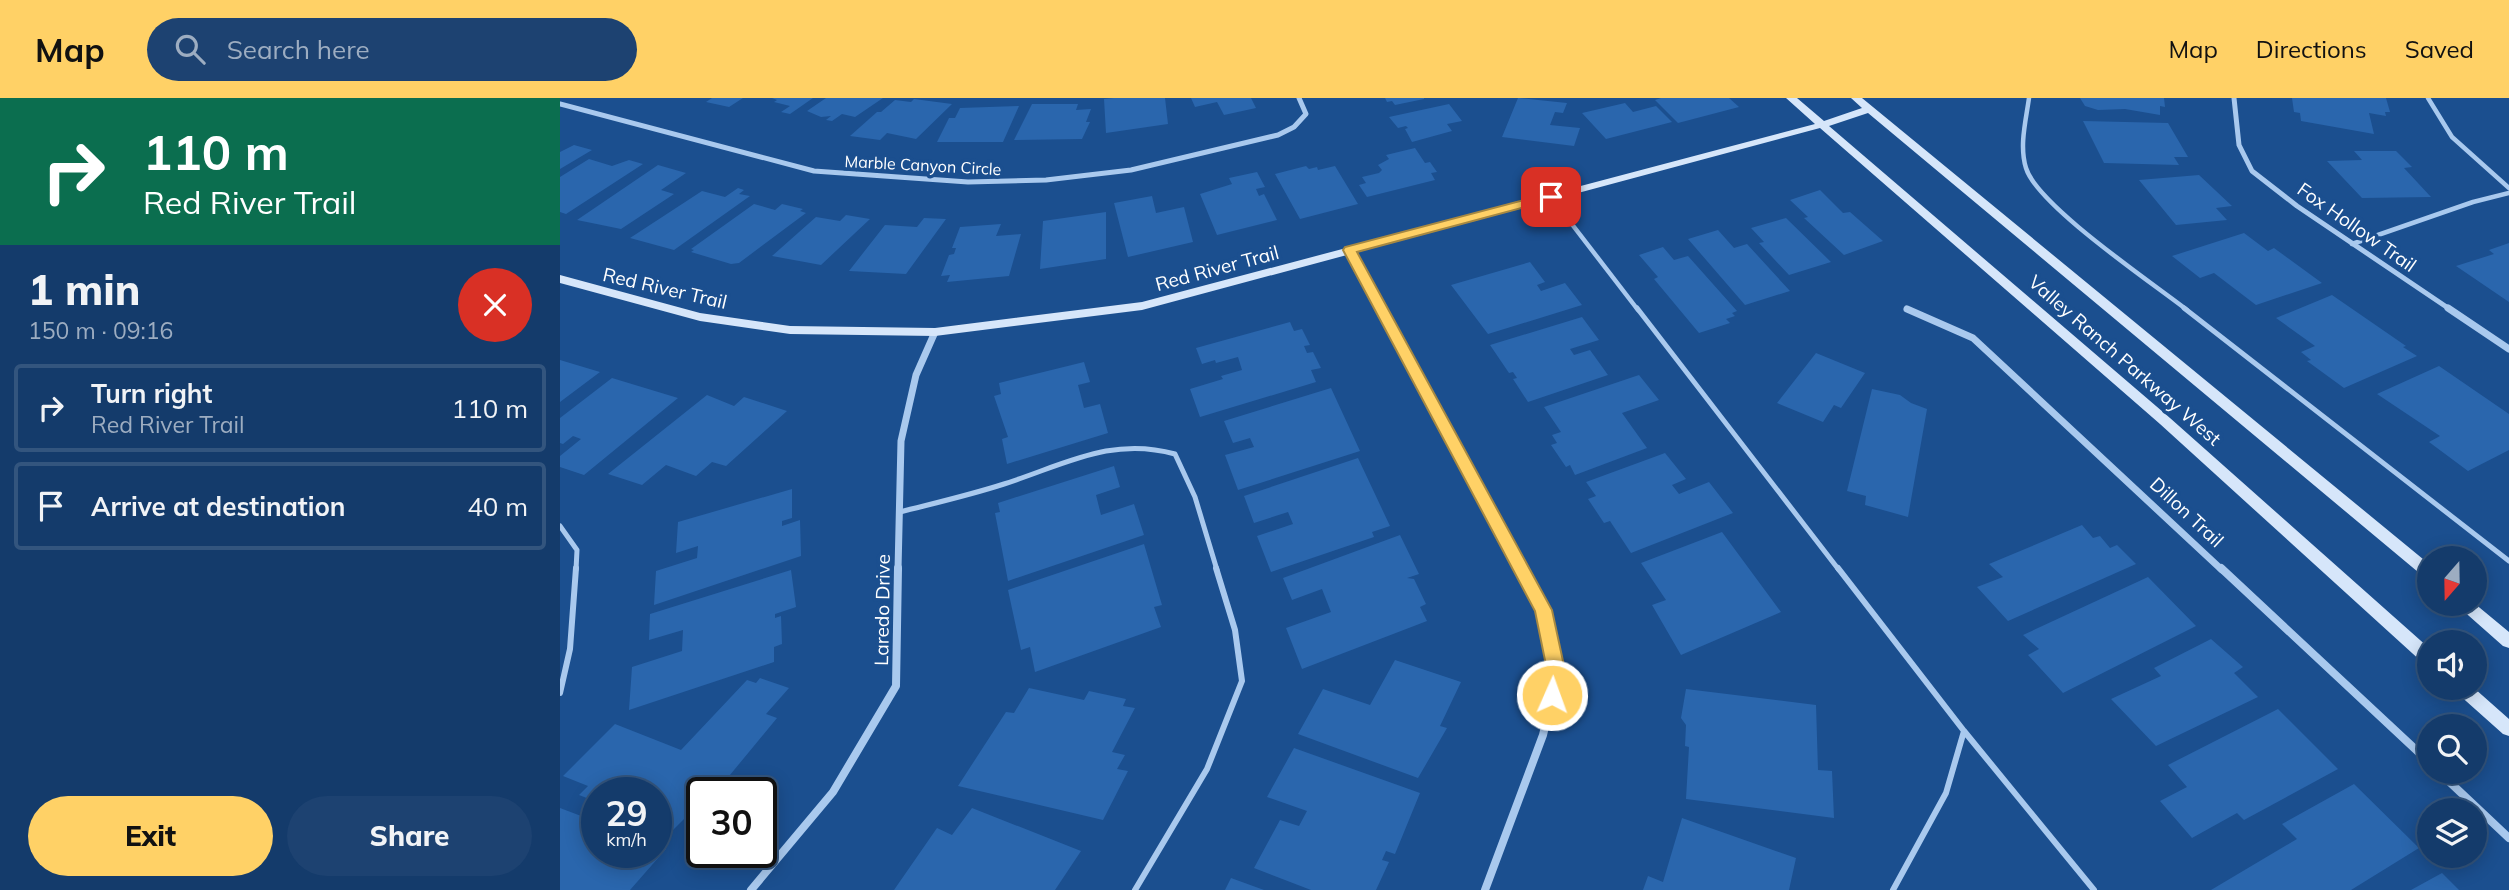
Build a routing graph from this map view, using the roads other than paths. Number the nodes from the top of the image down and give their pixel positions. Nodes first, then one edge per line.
1 (1299, 98) edge
2 (1791, 98) edge
3 (1856, 98) edge
4 (2029, 98) edge
5 (2234, 98) edge
6 (2428, 98) edge
7 (560, 104) edge
8 (1869, 109) junction
9 (1821, 125) junction
10 (2509, 188) edge
11 (2509, 194) edge
12 (1551, 197) junction
13 (2352, 244) junction
14 (1350, 250) junction
15 (560, 279) edge
16 (1907, 309) dead end
17 (934, 332) junction
18 (2509, 349) edge
19 (900, 512) junction
20 (560, 526) edge
21 (2509, 561) edge
22 (2417, 563) edge
23 (2479, 616) edge
24 (2509, 641) edge
25 (2417, 646) edge
26 (560, 693) edge
27 (2476, 700) edge
28 (2509, 729) edge
29 (1964, 731) junction
30 (2417, 751) edge
31 (2452, 784) edge
32 (2509, 838) edge
33 (751, 890) edge
34 (1135, 890) edge
35 (1485, 890) edge
36 (1892, 890) edge
37 (2094, 890) edge

1 - 7 street, Marble Canyon Circle
2 - 9 main road, Valley Ranch Parkway West
3 - 8 main road, Valley Ranch Parkway West
4 - 21 lane
5 - 13 street, Fox Hollow Trail
6 - 10 lane
8 - 9 main road, Red River Trail
8 - 22 main road, Valley Ranch Parkway West
9 - 12 main road, Red River Trail
9 - 25 main road, Valley Ranch Parkway West
11 - 13 lane
12 - 14 main road, Red River Trail
12 - 29 lane
13 - 18 street, Fox Hollow Trail
14 - 17 main road, Red River Trail
14 - 35 street
15 - 17 main road, Red River Trail
16 - 30 street, Dillon Trail
17 - 19 street, Laredo Drive
19 - 33 street, Laredo Drive
19 - 34 lane
20 - 26 lane
23 - 24 main road
27 - 28 main road
29 - 36 lane
29 - 37 lane
31 - 32 street

